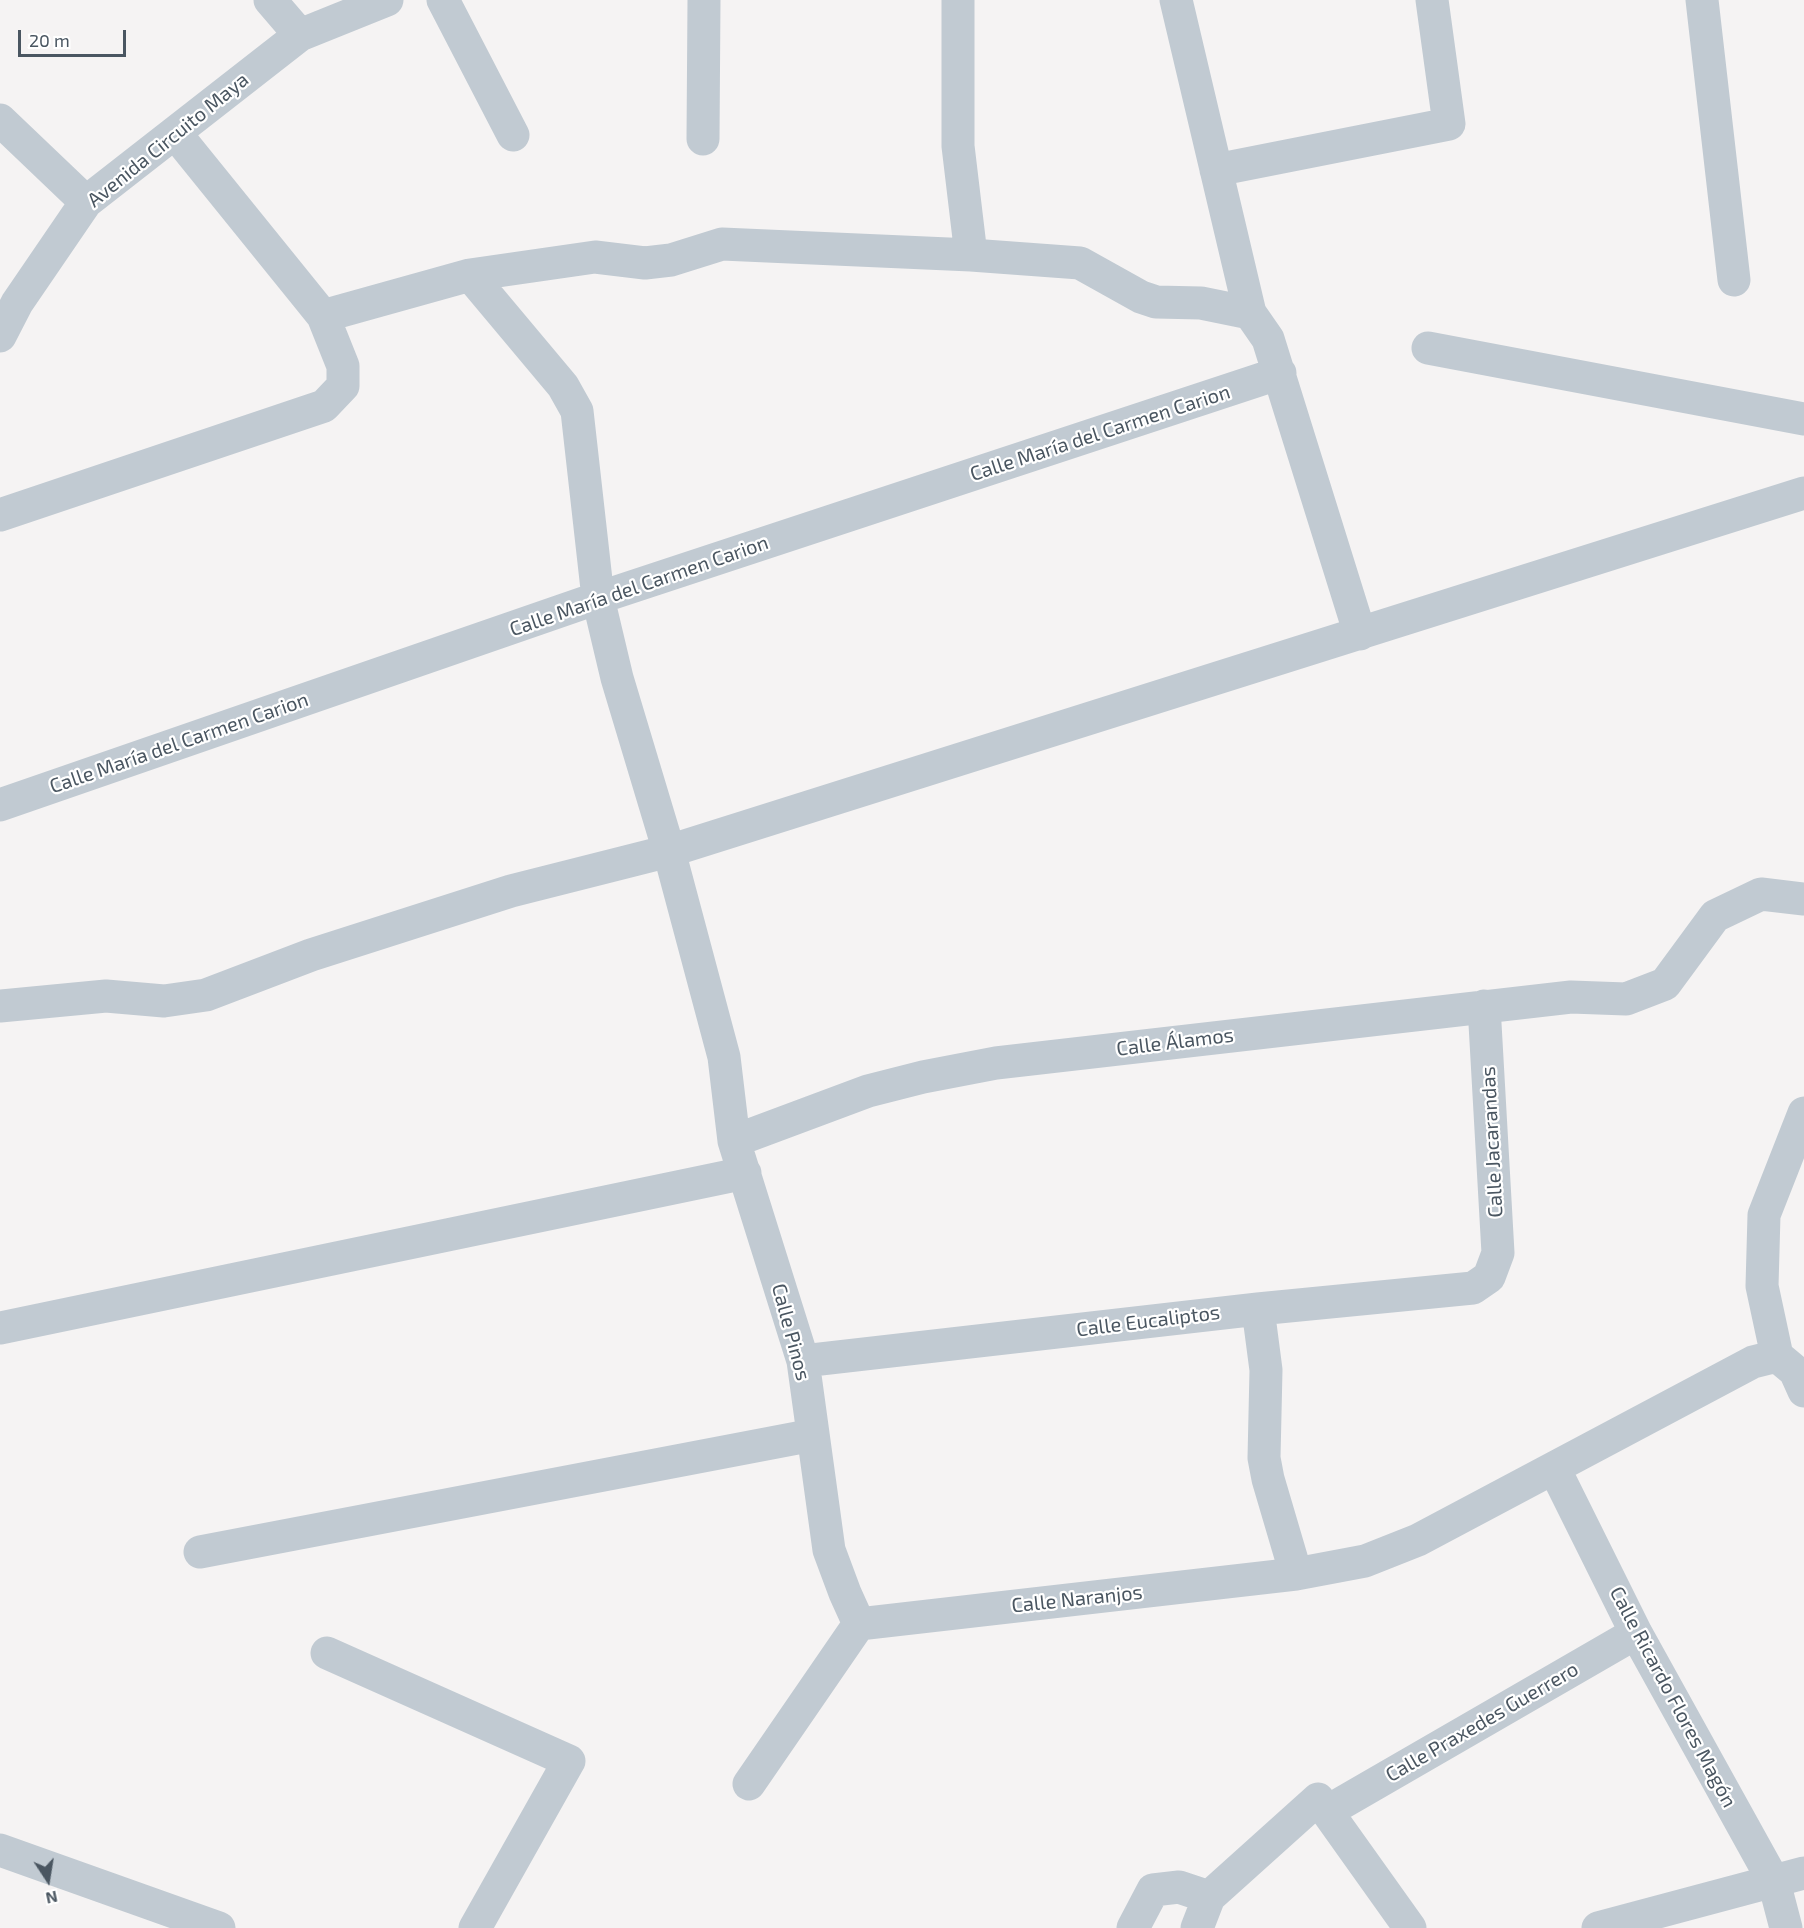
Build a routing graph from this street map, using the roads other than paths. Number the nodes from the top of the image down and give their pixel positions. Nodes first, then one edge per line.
1 (270, 0) edge
2 (387, 0) edge
3 (443, 0) edge
4 (704, 0) edge
5 (958, 0) edge
6 (1176, 0) edge
7 (1432, 0) edge
8 (1702, 0) edge
9 (300, 35) junction
10 (0, 120) edge
11 (175, 133) junction
12 (513, 135) dead end
13 (703, 139) dead end
14 (1216, 170) junction
15 (86, 202) junction
16 (971, 255) junction
17 (470, 275) junction
18 (1734, 280) dead end
19 (1250, 313) junction
20 (323, 316) junction
21 (0, 336) edge
22 (1428, 348) dead end
23 (1280, 373) junction
24 (1804, 419) edge
25 (1804, 493) edge
26 (0, 515) edge
27 (598, 598) junction
28 (1360, 634) junction
29 (0, 805) edge
30 (669, 851) junction
31 (1804, 899) edge
32 (0, 1006) edge
33 (1484, 1006) junction
34 (1804, 1113) edge
35 (734, 1141) junction
36 (745, 1173) junction
37 (1489, 1276) joint
38 (1258, 1309) junction
39 (0, 1328) edge
40 (1777, 1356) junction
41 (803, 1361) junction
42 (1804, 1391) edge
43 (813, 1435) junction
44 (1554, 1468) junction
45 (200, 1552) dead end
46 (1296, 1574) junction
47 (859, 1624) junction
48 (1636, 1633) junction
49 (327, 1653) dead end
50 (748, 1784) dead end
51 (1328, 1811) junction
52 (0, 1850) edge
53 (1789, 1877) edge
54 (1209, 1897) junction
55 (219, 1928) edge
56 (475, 1928) edge
57 (1133, 1928) edge
58 (1197, 1928) edge
59 (1410, 1928) edge
60 (1598, 1928) edge
61 (1786, 1928) edge

1 - 9 street
2 - 9 street, Avenida Circuito Maya
3 - 12 street
4 - 13 street
5 - 16 street
6 - 14 street
7 - 14 street
8 - 18 street
9 - 11 street, Avenida Circuito Maya
10 - 15 street
11 - 15 street, Avenida Circuito Maya
11 - 20 street
14 - 19 street
15 - 21 street, Avenida Circuito Maya
16 - 17 street
16 - 19 street
17 - 20 street
17 - 27 street, Calle Pinos
19 - 23 street
20 - 26 street
22 - 24 street
23 - 27 street, Calle María del Carmen Carion
23 - 28 street
25 - 28 street
27 - 29 street, Calle María del Carmen Carion
27 - 30 street, Calle Pinos
28 - 30 street
30 - 32 street
30 - 35 street, Calle Pinos
31 - 33 street, Calle Álamos
33 - 35 street, Calle Álamos
33 - 37 street, Calle Jacarandas
34 - 40 street
35 - 36 street, Calle Pinos
36 - 39 street
36 - 41 street, Calle Pinos
37 - 38 street, Calle Eucaliptos
38 - 41 street, Calle Eucaliptos
38 - 46 street
40 - 42 street
40 - 44 street, Calle Naranjos
41 - 43 street, Calle Pinos
43 - 45 street
43 - 47 street, Calle Pinos
44 - 46 street, Calle Naranjos
44 - 48 street, Calle Ricardo Flores Magón
46 - 47 street, Calle Naranjos
47 - 50 street
48 - 51 street, Calle Praxedes Guerrero
48 - 53 street, Calle Ricardo Flores Magón
49 - 56 street
51 - 54 street
51 - 59 street
52 - 55 street
53 - 60 street
53 - 61 street, Calle Ricardo Flores Magón
54 - 57 street
54 - 58 street

